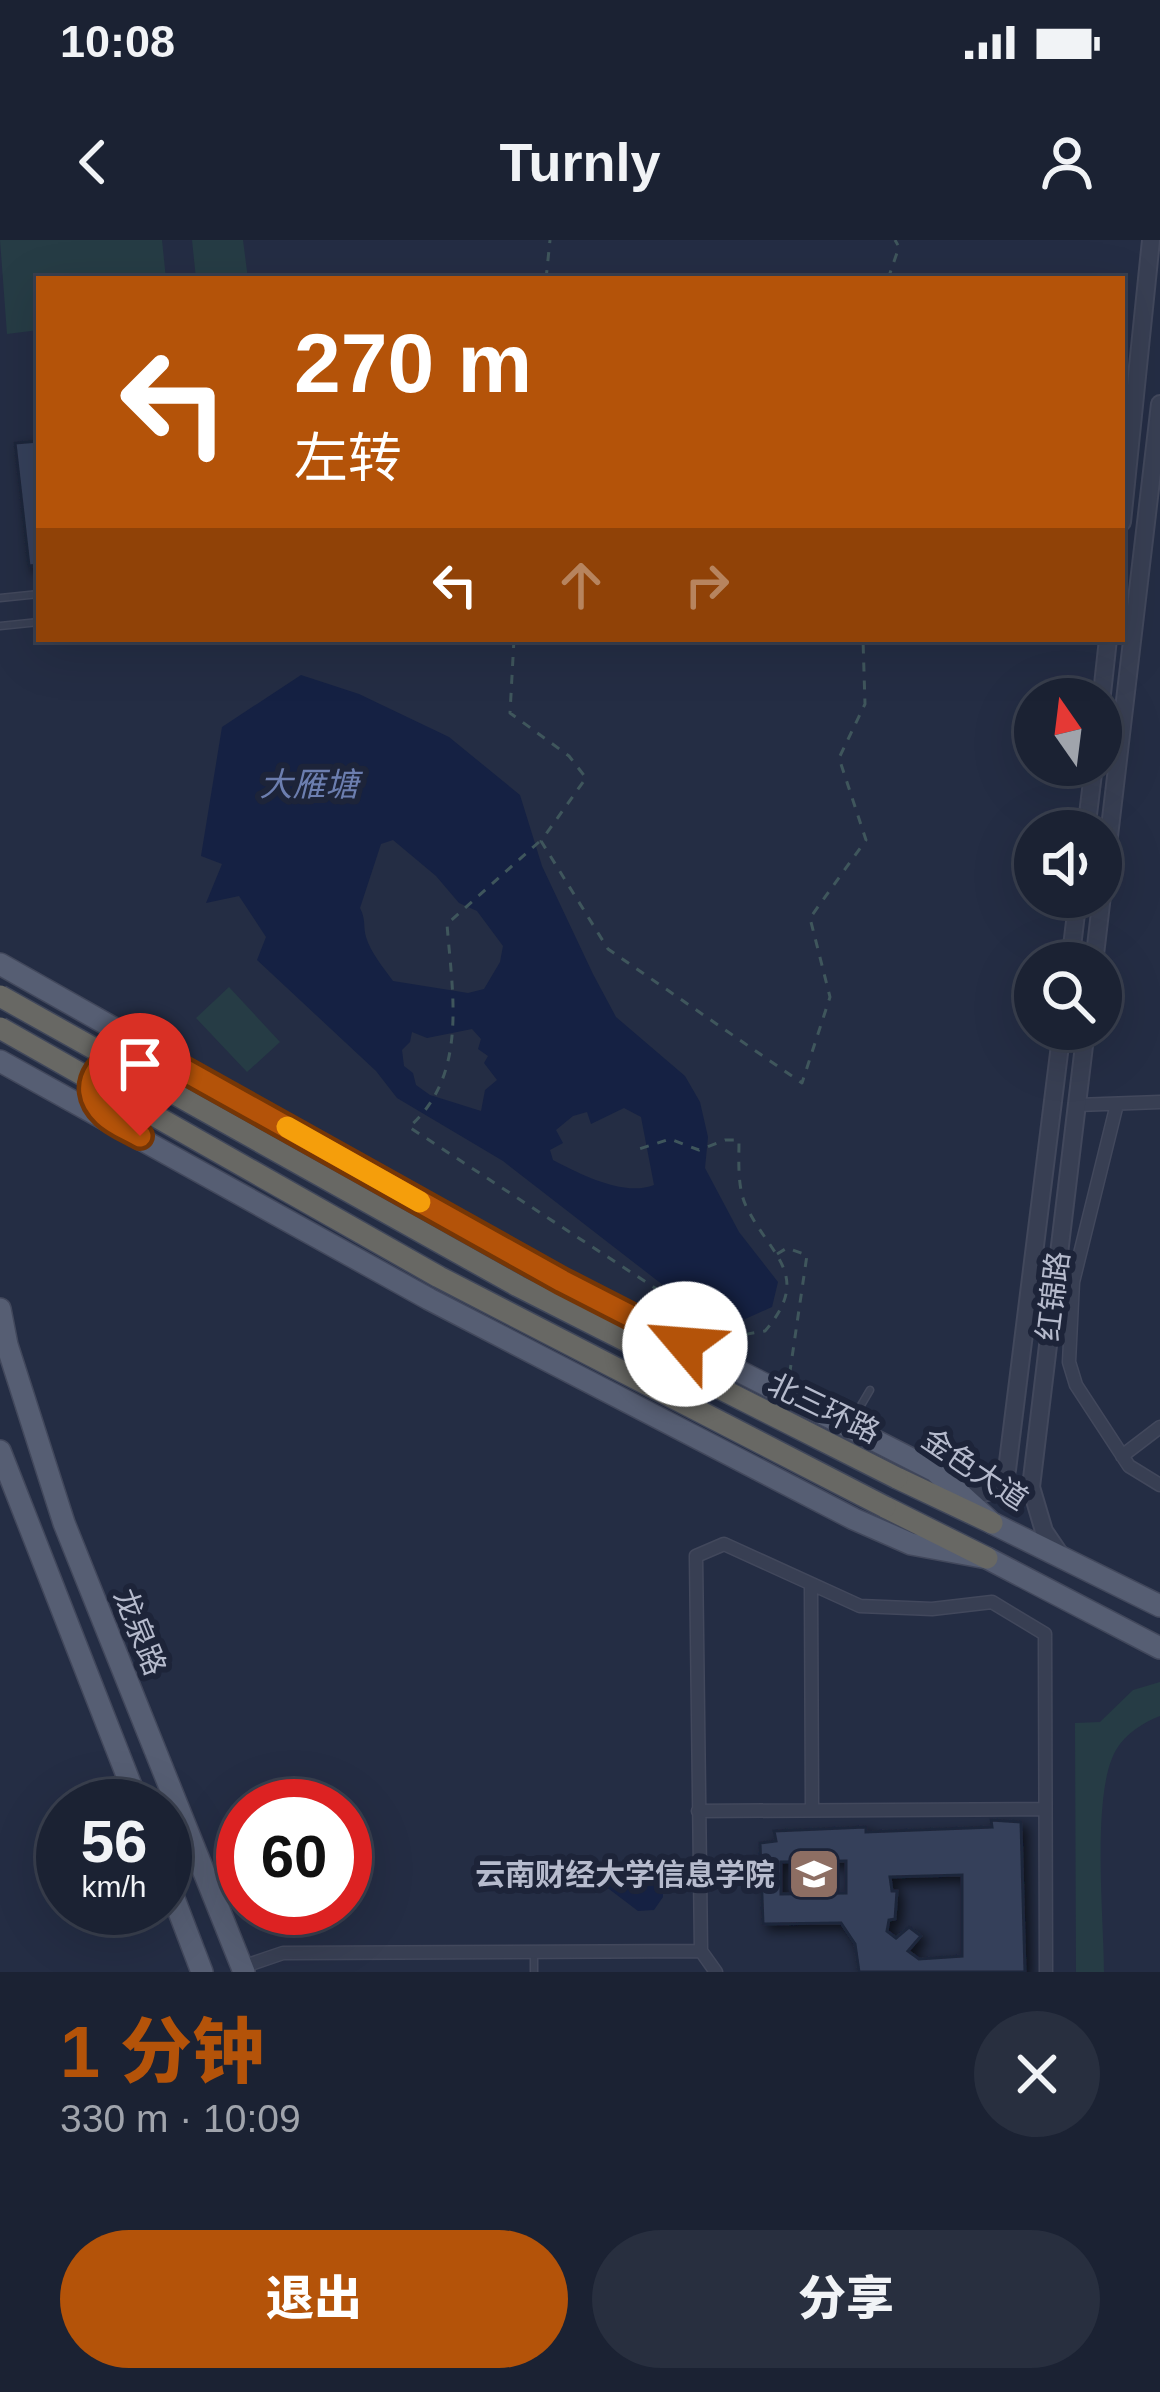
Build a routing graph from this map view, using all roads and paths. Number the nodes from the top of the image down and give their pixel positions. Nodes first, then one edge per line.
1 (550, 240) edge
2 (895, 240) edge
3 (1151, 240) edge
4 (546, 276) edge
5 (888, 276) edge
6 (1160, 404) edge
7 (1125, 493) edge
8 (36, 594) edge
9 (0, 598) edge
10 (36, 622) edge
11 (0, 626) edge
12 (514, 642) edge
13 (862, 642) edge
14 (1108, 642) edge
15 (1104, 678) edge
16 (541, 841) junction
17 (1096, 942) edge
18 (0, 964) edge
19 (0, 995) edge
20 (0, 1028) edge
21 (141, 1046) junction
22 (1059, 1050) edge
23 (1084, 1050) edge
24 (0, 1061) edge
25 (28, 1077) junction
26 (0, 1083) edge
27 (1160, 1102) edge
28 (1117, 1103) junction
29 (1077, 1105) junction
30 (103, 1114) junction
31 (637, 1150) dead end
32 (776, 1254) junction
33 (0, 1309) edge
34 (789, 1383) dead end
35 (870, 1390) dead end
36 (849, 1427) junction
37 (1160, 1427) edge
38 (0, 1450) edge
39 (1122, 1456) junction
40 (1160, 1484) edge
41 (935, 1497) junction
42 (968, 1499) junction
43 (992, 1523) junction
44 (1062, 1556) junction
45 (987, 1558) junction
46 (811, 1586) junction
47 (1160, 1606) edge
48 (1160, 1648) edge
49 (128, 1779) edge
50 (812, 1809) junction
51 (1045, 1809) junction
52 (698, 1811) junction
53 (188, 1935) edge
54 (701, 1951) junction
55 (534, 1952) junction
56 (243, 1970) edge
57 (202, 1972) edge
58 (534, 1972) edge
59 (716, 1972) edge
60 (1046, 1972) edge

1 - 4 path
2 - 5 path
3 - 7 street
6 - 17 street
8 - 9 lane
10 - 11 lane
12 - 16 path
13 - 16 path
14 - 15 street
16 - 32 path
18 - 21 main road, 金色大道
19 - 41 highway, 北三环路, bridge
20 - 45 highway, 北三环路, bridge
21 - 30 main road
21 - 36 main road, 金色大道
22 - 42 street, 红锦路
23 - 29 street, 红锦路
24 - 25 main road
25 - 26 main road
25 - 30 main road
27 - 28 street
28 - 29 street
28 - 39 street
29 - 44 street, 红锦路
30 - 45 main road
31 - 32 path
32 - 34 path
33 - 56 main road, 龙泉路
35 - 36 lane
36 - 42 main road, 金色大道
37 - 39 street
38 - 49 main road
39 - 40 street
41 - 42 street
41 - 43 highway, 北三环路
42 - 43 main road, 金色大道
43 - 44 main road, 金色大道
44 - 47 main road, 金色大道
45 - 48 main road
46 - 50 street
46 - 51 street
46 - 52 street
50 - 51 street
50 - 52 street
51 - 60 street
52 - 54 street
53 - 57 main road
54 - 55 street
54 - 59 street
55 - 56 street
55 - 58 lane

